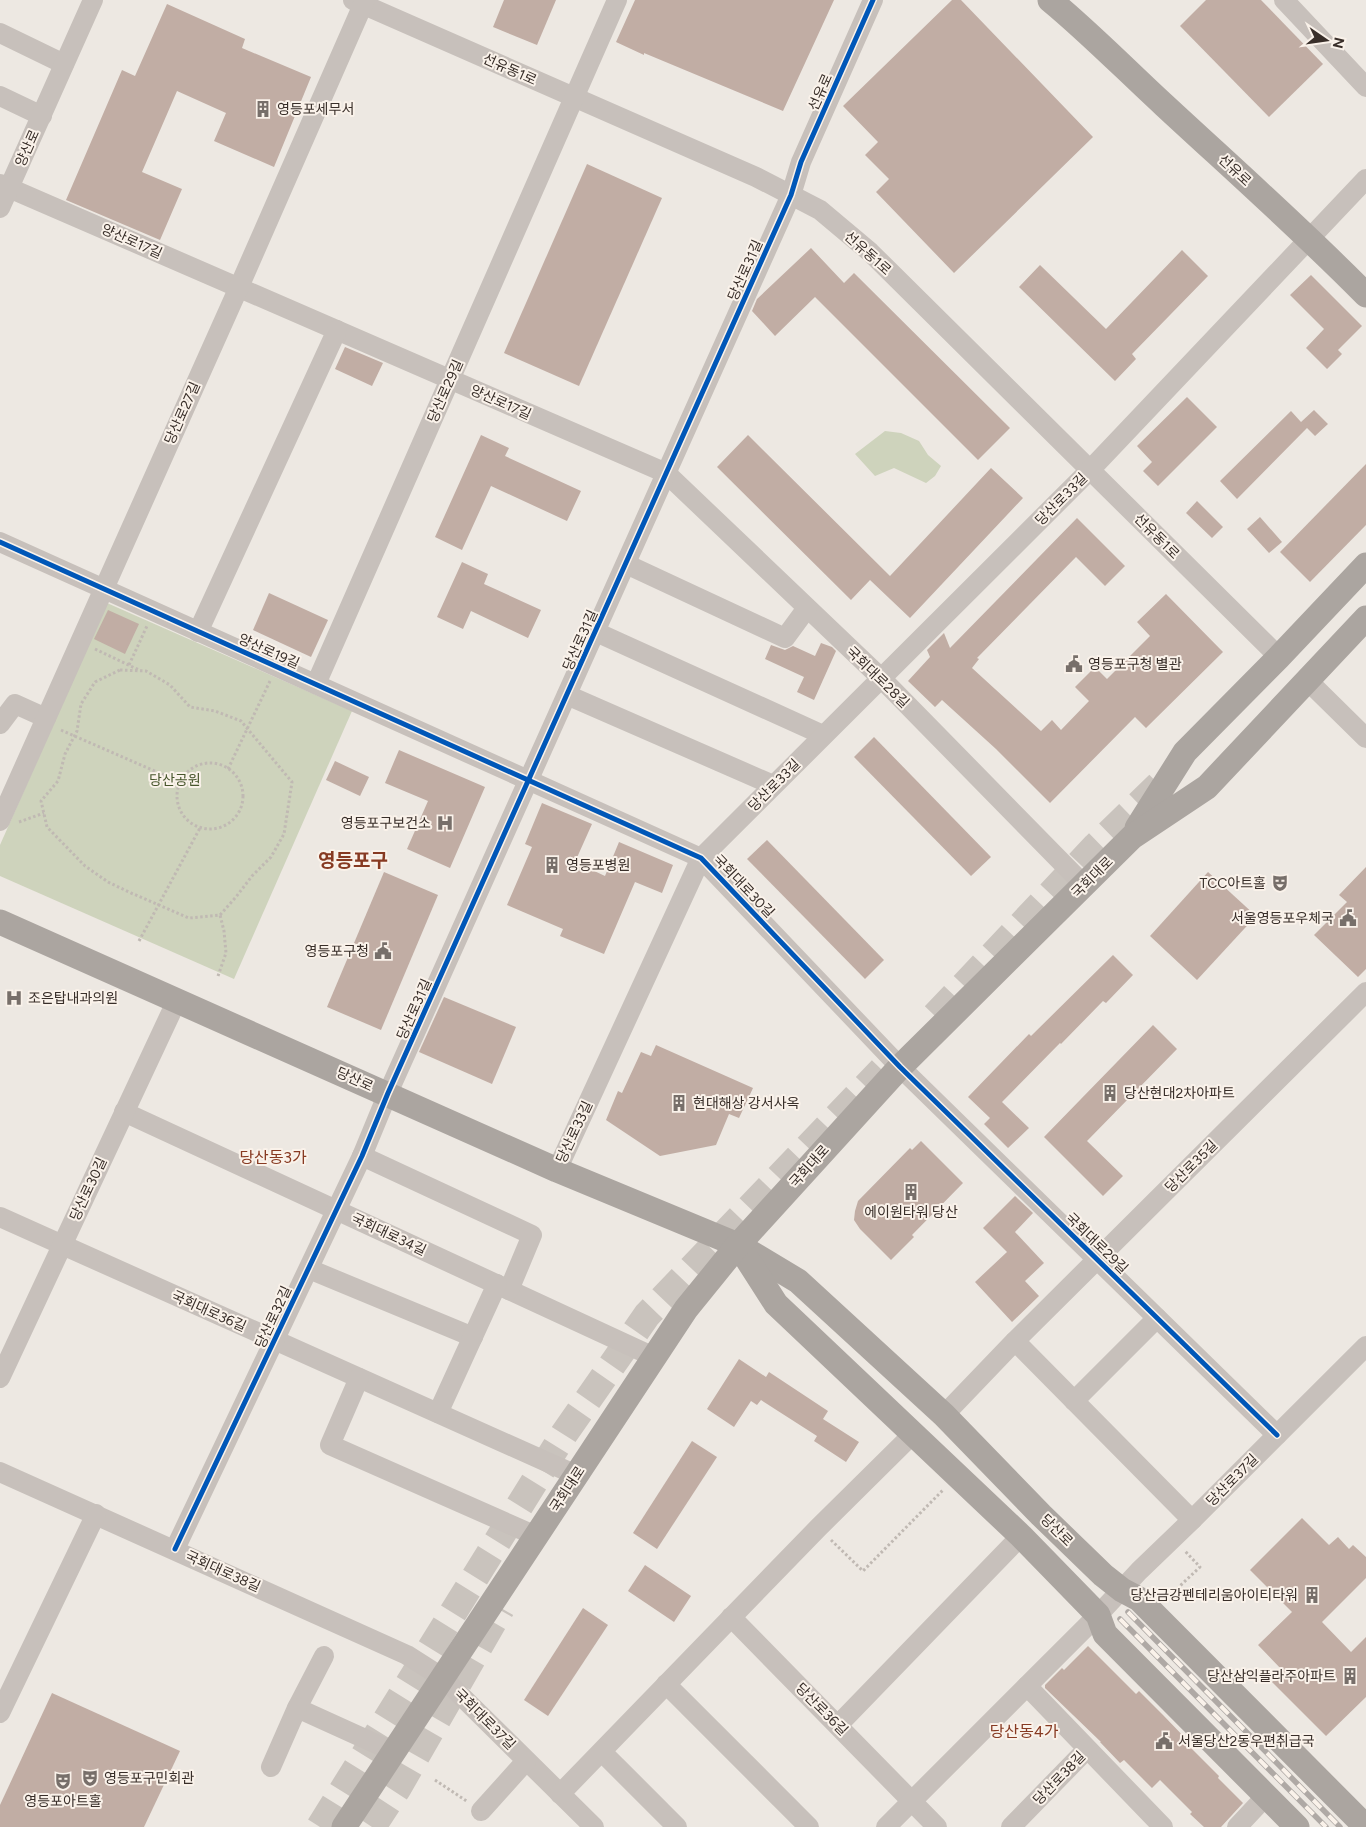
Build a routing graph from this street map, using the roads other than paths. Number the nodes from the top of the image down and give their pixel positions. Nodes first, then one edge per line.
1 (92, 0) edge
2 (617, 0) edge
3 (873, 0) edge
4 (1050, 0) edge
5 (1284, 0) edge
6 (360, 1) edge
7 (0, 33) edge
8 (64, 64) junction
9 (1366, 87) edge
10 (0, 96) edge
11 (573, 97) junction
12 (42, 116) junction
13 (1366, 179) edge
14 (5, 186) edge
15 (791, 195) junction
16 (0, 208) edge
17 (1310, 239) junction
18 (238, 287) junction
19 (1366, 295) edge
20 (337, 330) junction
21 (450, 380) junction
22 (1090, 470) junction
23 (666, 473) junction
24 (0, 542) edge
25 (626, 564) junction
26 (1366, 565) edge
27 (104, 589) junction
28 (807, 608) junction
29 (1366, 618) edge
30 (198, 632) junction
31 (596, 632) junction
32 (1279, 657) junction
33 (881, 678) junction
34 (1307, 680) junction
35 (316, 684) junction
36 (567, 695) junction
37 (45, 721) junction
38 (0, 724) edge
39 (824, 736) junction
40 (1366, 738) edge
41 (529, 780) junction
42 (774, 785) junction
43 (0, 821) edge
44 (1132, 837) junction
45 (701, 858) junction
46 (1084, 885) junction
47 (0, 922) edge
48 (1366, 992) edge
49 (177, 1000) junction
50 (900, 1067) junction
51 (388, 1093) junction
52 (124, 1112) junction
53 (362, 1156) junction
54 (557, 1170) junction
55 (337, 1210) junction
56 (0, 1218) edge
57 (62, 1245) junction
58 (738, 1245) junction
59 (1097, 1259) junction
60 (309, 1270) junction
61 (503, 1287) junction
62 (1157, 1318) junction
63 (472, 1337) junction
64 (275, 1340) junction
65 (1016, 1341) junction
66 (1366, 1346) edge
67 (654, 1357) junction
68 (0, 1378) edge
69 (359, 1378) junction
70 (1074, 1400) junction
71 (438, 1413) junction
72 (944, 1415) junction
73 (912, 1435) junction
74 (1277, 1435) junction
75 (0, 1472) edge
76 (576, 1475) junction
77 (96, 1514) junction
78 (1192, 1520) junction
79 (1048, 1521) junction
80 (1015, 1531) junction
81 (536, 1536) junction
82 (175, 1549) junction
83 (1122, 1590) junction
84 (1098, 1615) junction
85 (731, 1617) junction
86 (324, 1656) dead end
87 (443, 1678) junction
88 (666, 1684) junction
89 (1026, 1686) junction
90 (297, 1708) junction
91 (0, 1713) edge
92 (838, 1725) junction
93 (1087, 1749) junction
94 (394, 1752) junction
95 (602, 1752) junction
96 (526, 1761) junction
97 (271, 1767) dead end
98 (560, 1794) junction
99 (1266, 1796) junction
100 (912, 1800) junction
101 (482, 1811) dead end
102 (344, 1827) edge
103 (594, 1827) edge
104 (677, 1827) edge
105 (809, 1827) edge
106 (886, 1827) edge
107 (937, 1827) edge
108 (1011, 1827) edge
109 (1163, 1827) edge
110 (1237, 1827) edge
111 (1297, 1827) edge
112 (1366, 1827) edge

1 - 8 street, 양산로
2 - 11 street
3 - 15 street, 선유로
4 - 17 main road, 선유로
5 - 9 street
6 - 11 street, 선유동1로
6 - 18 street, 당산로27길
7 - 8 street
8 - 12 street, 양산로
10 - 12 street, 양산로
11 - 15 street, 선유동1로
11 - 21 street, 당산로29길
12 - 14 street, 양산로
13 - 17 street
14 - 16 street, 양산로
14 - 18 street, 양산로17길
15 - 22 street, 선유동1로
15 - 23 street, 당산로31길
17 - 19 main road, 선유로
17 - 22 street
18 - 20 street, 양산로17길
18 - 27 street, 당산로27길
20 - 21 street, 양산로17길
20 - 30 street
21 - 23 street, 양산로17길
21 - 35 street, 당산로29길
22 - 32 street, 선유동1로
22 - 33 street, 당산로33길
23 - 25 street, 당산로31길
23 - 28 street, 국회대로28길
24 - 27 street, 양산로19길
25 - 28 street
25 - 31 street, 당산로31길
26 - 32 main road, 국회대로
27 - 30 street, 양산로19길
27 - 37 street, 당산로27길
28 - 33 street, 국회대로28길
29 - 34 main road, 국회대로
30 - 35 street, 양산로19길
31 - 36 street, 당산로31길
31 - 39 street, 당산로31길
32 - 44 main road, 국회대로
33 - 39 street, 당산로33길
33 - 46 street, 국회대로28길
34 - 40 street
34 - 44 main road, 국회대로
35 - 41 street, 양산로19길
36 - 41 street, 당산로31길
36 - 42 street
37 - 38 street
37 - 43 street, 당산로27길
39 - 42 street, 당산로33길
41 - 45 street, 국회대로30길
41 - 51 street, 당산로31길
42 - 45 street, 당산로33길
44 - 46 main road, 국회대로
45 - 50 street, 국회대로30길
45 - 54 street, 당산로33길
46 - 50 main road, 국회대로
47 - 49 main road, 당산로
48 - 59 street, 당산로35길
49 - 51 main road, 당산로
49 - 52 street, 당산로30길
50 - 58 main road, 국회대로
50 - 59 street, 국회대로29길
51 - 53 street, 당산로32길
51 - 54 main road, 당산로
52 - 55 street, 국회대로34길
52 - 57 street, 당산로30길
53 - 55 street, 당산로32길
53 - 61 street
54 - 58 main road, 당산로
55 - 60 street, 당산로32길
55 - 61 street, 국회대로34길
56 - 57 street, 국회대로36길
57 - 64 street, 국회대로36길
57 - 68 street, 당산로30길
58 - 67 main road, 국회대로
58 - 72 main road, 당산로
58 - 73 main road
59 - 62 street, 국회대로29길
59 - 65 street, 당산로35길
60 - 63 street
60 - 64 street, 당산로32길
61 - 63 street
61 - 67 street, 국회대로34길
62 - 70 street
62 - 74 street, 국회대로29길
63 - 71 street
64 - 69 street, 국회대로36길
64 - 82 street, 당산로32길
65 - 70 street
65 - 72 street, 당산로35길
66 - 74 street, 당산로37길
67 - 76 main road, 국회대로
69 - 71 street, 국회대로36길
69 - 81 street
70 - 78 street
71 - 76 street, 국회대로36길
72 - 79 main road, 당산로
73 - 80 main road
73 - 85 street
74 - 78 street, 당산로37길
75 - 77 street, 국회대로38길
76 - 81 main road, 국회대로
77 - 82 street, 국회대로38길
77 - 91 street
78 - 83 street, 당산로37길
79 - 80 main road
79 - 83 main road, 당산로
80 - 84 main road
80 - 92 street
81 - 87 main road, 국회대로
82 - 87 street, 국회대로38길
83 - 84 street, 당산로37길
83 - 112 main road, 당산로
84 - 89 street
84 - 99 main road
85 - 88 street
85 - 92 street, 당산로36길
86 - 90 street
87 - 94 main road, 국회대로
87 - 96 street, 국회대로37길
88 - 95 street
88 - 105 street
89 - 93 street, 당산로38길
89 - 100 street
90 - 94 street
90 - 97 street
92 - 100 street, 당산로36길
93 - 108 street, 당산로38길
93 - 109 street
94 - 102 main road, 국회대로
95 - 98 street
95 - 104 street
96 - 98 street, 국회대로37길
96 - 101 street, 국회대로37길
98 - 103 street, 국회대로37길
99 - 110 street
99 - 111 main road
100 - 106 street
100 - 107 street

